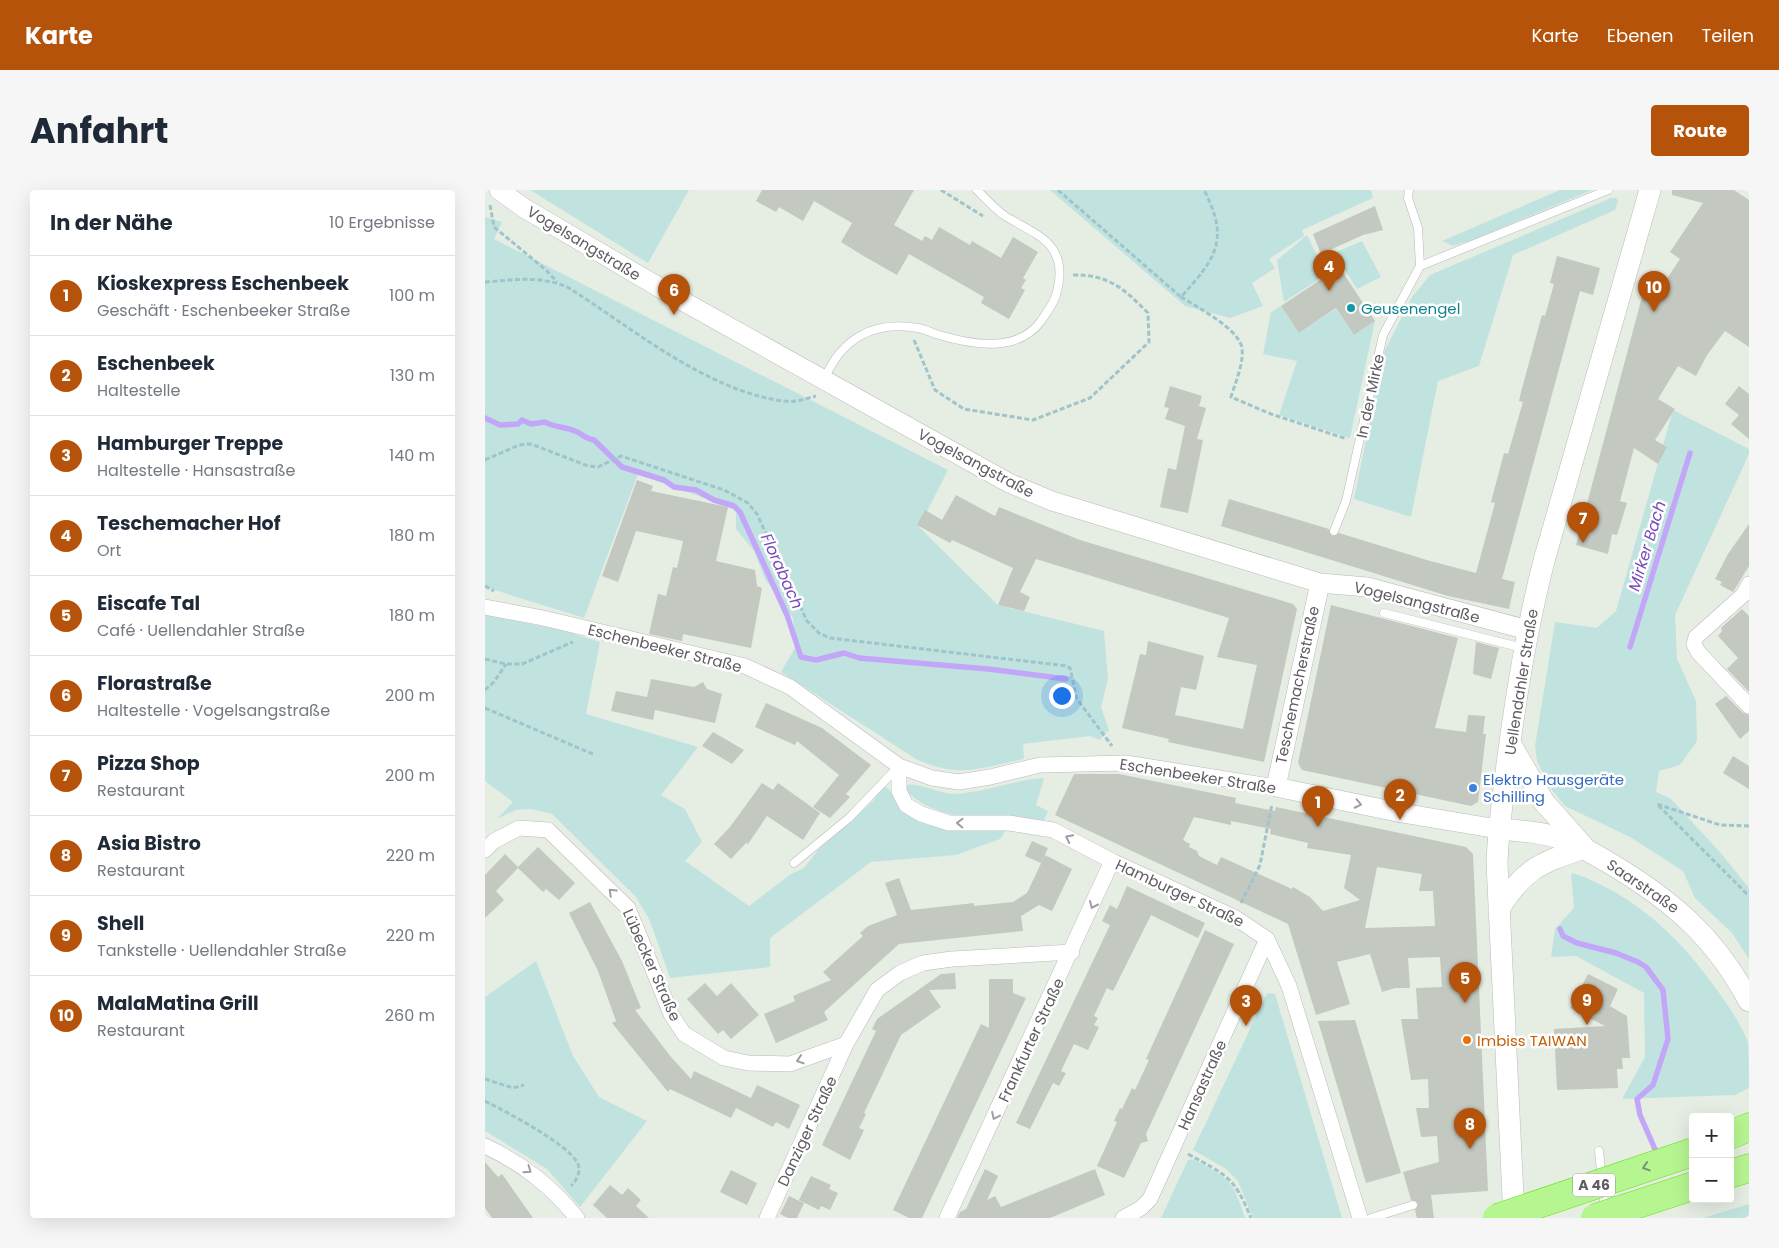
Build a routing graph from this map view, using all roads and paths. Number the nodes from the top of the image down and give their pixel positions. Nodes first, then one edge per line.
1 (941, 190) edge
2 (977, 190) edge
3 (1059, 190) edge
4 (1204, 190) edge
5 (1409, 190) edge
6 (1608, 190) edge
7 (1650, 190) edge
8 (494, 195) edge
9 (1003, 214) junction
10 (1420, 266) junction
11 (1059, 276) junction
12 (485, 282) edge
13 (557, 282) junction
14 (1181, 296) junction
15 (909, 327) junction
16 (824, 380) junction
17 (1359, 444) junction
18 (485, 460) edge
19 (1334, 531) dead end
20 (1319, 583) junction
21 (1749, 584) edge
22 (485, 607) edge
23 (1384, 613) dead end
24 (593, 630) junction
25 (1526, 639) junction
26 (485, 659) edge
27 (506, 664) junction
28 (485, 690) edge
29 (1749, 706) edge
30 (485, 708) edge
31 (1510, 743) junction
32 (595, 756) dead end
33 (1127, 764) junction
34 (899, 766) junction
35 (1275, 787) junction
36 (1272, 806) dead end
37 (1749, 826) edge
38 (1498, 829) junction
39 (1585, 848) junction
40 (485, 850) edge
41 (1112, 861) junction
42 (795, 863) dead end
43 (1749, 896) edge
44 (1241, 902) dead end
45 (1499, 909) junction
46 (1267, 939) junction
47 (1072, 952) junction
48 (1748, 998) edge
49 (846, 1044) junction
50 (485, 1079) edge
51 (524, 1085) dead end
52 (485, 1101) edge
53 (1749, 1127) edge
54 (1734, 1133) edge
55 (1749, 1135) edge
56 (1734, 1139) edge
57 (485, 1146) edge
58 (1174, 1147) junction
59 (1599, 1151) dead end
60 (1689, 1153) edge
61 (1749, 1168) edge
62 (1749, 1173) edge
63 (1734, 1174) edge
64 (1734, 1175) edge
65 (1689, 1187) edge
66 (559, 1197) junction
67 (1413, 1205) dead end
68 (577, 1218) edge
69 (767, 1218) edge
70 (947, 1218) edge
71 (1123, 1218) edge
72 (1251, 1218) edge
73 (1360, 1218) edge
74 (1371, 1218) edge
75 (1497, 1218) edge
76 (1514, 1218) edge
77 (1595, 1218) edge
78 (1606, 1218) edge

1 - 9 path
2 - 9 lane
3 - 14 path
4 - 14 path
5 - 10 lane
6 - 10 lane
7 - 25 main road, Uellendahler Straße
8 - 13 path
8 - 16 street, Vogelsangstraße
9 - 11 lane
10 - 17 lane, In der Mirke
11 - 15 lane
11 - 15 path
12 - 13 path
13 - 16 path
14 - 17 path
15 - 16 lane
16 - 20 street, Vogelsangstraße
17 - 19 lane, In der Mirke
18 - 33 path
20 - 25 street, Vogelsangstraße
20 - 35 street, Teschemacherstraße
21 - 29 street
22 - 24 street, Eschenbeeker Straße
23 - 25 lane
24 - 27 path
24 - 34 street, Eschenbeeker Straße
25 - 31 main road, Uellendahler Straße
26 - 27 path
27 - 28 path
30 - 32 path
31 - 38 main road, Uellendahler Straße
31 - 39 main road
33 - 34 street, Eschenbeeker Straße
33 - 35 street, Eschenbeeker Straße
41 -> 34 street, Hamburger Straße
34 - 42 lane
35 -> 38 street, Eschenbeeker Straße
36 - 44 path
37 - 43 path
38 - 39 main road, Saarstraße
38 - 45 main road, Uellendahler Straße
39 - 45 main road
39 - 48 main road, Saarstraße
49 -> 40 street, Lübecker Straße
41 - 46 street, Hamburger Straße
41 -> 47 street, Frankfurter Straße
45 - 76 main road, Uellendahler Straße
46 - 58 street, Hansastraße
46 - 73 street
47 - 49 street
47 -> 70 street, Frankfurter Straße
49 - 69 street, Danziger Straße
50 - 51 path
52 - 66 path
53 - 54 highway
55 - 56 highway
57 -> 66 street
58 - 71 street, Hansastraße
58 - 72 path
59 - 78 lane
60 -> 75 highway, A 46, bridge
61 - 63 highway
62 - 64 highway
65 - 77 highway, A 46, bridge
66 - 68 street
67 - 74 lane

